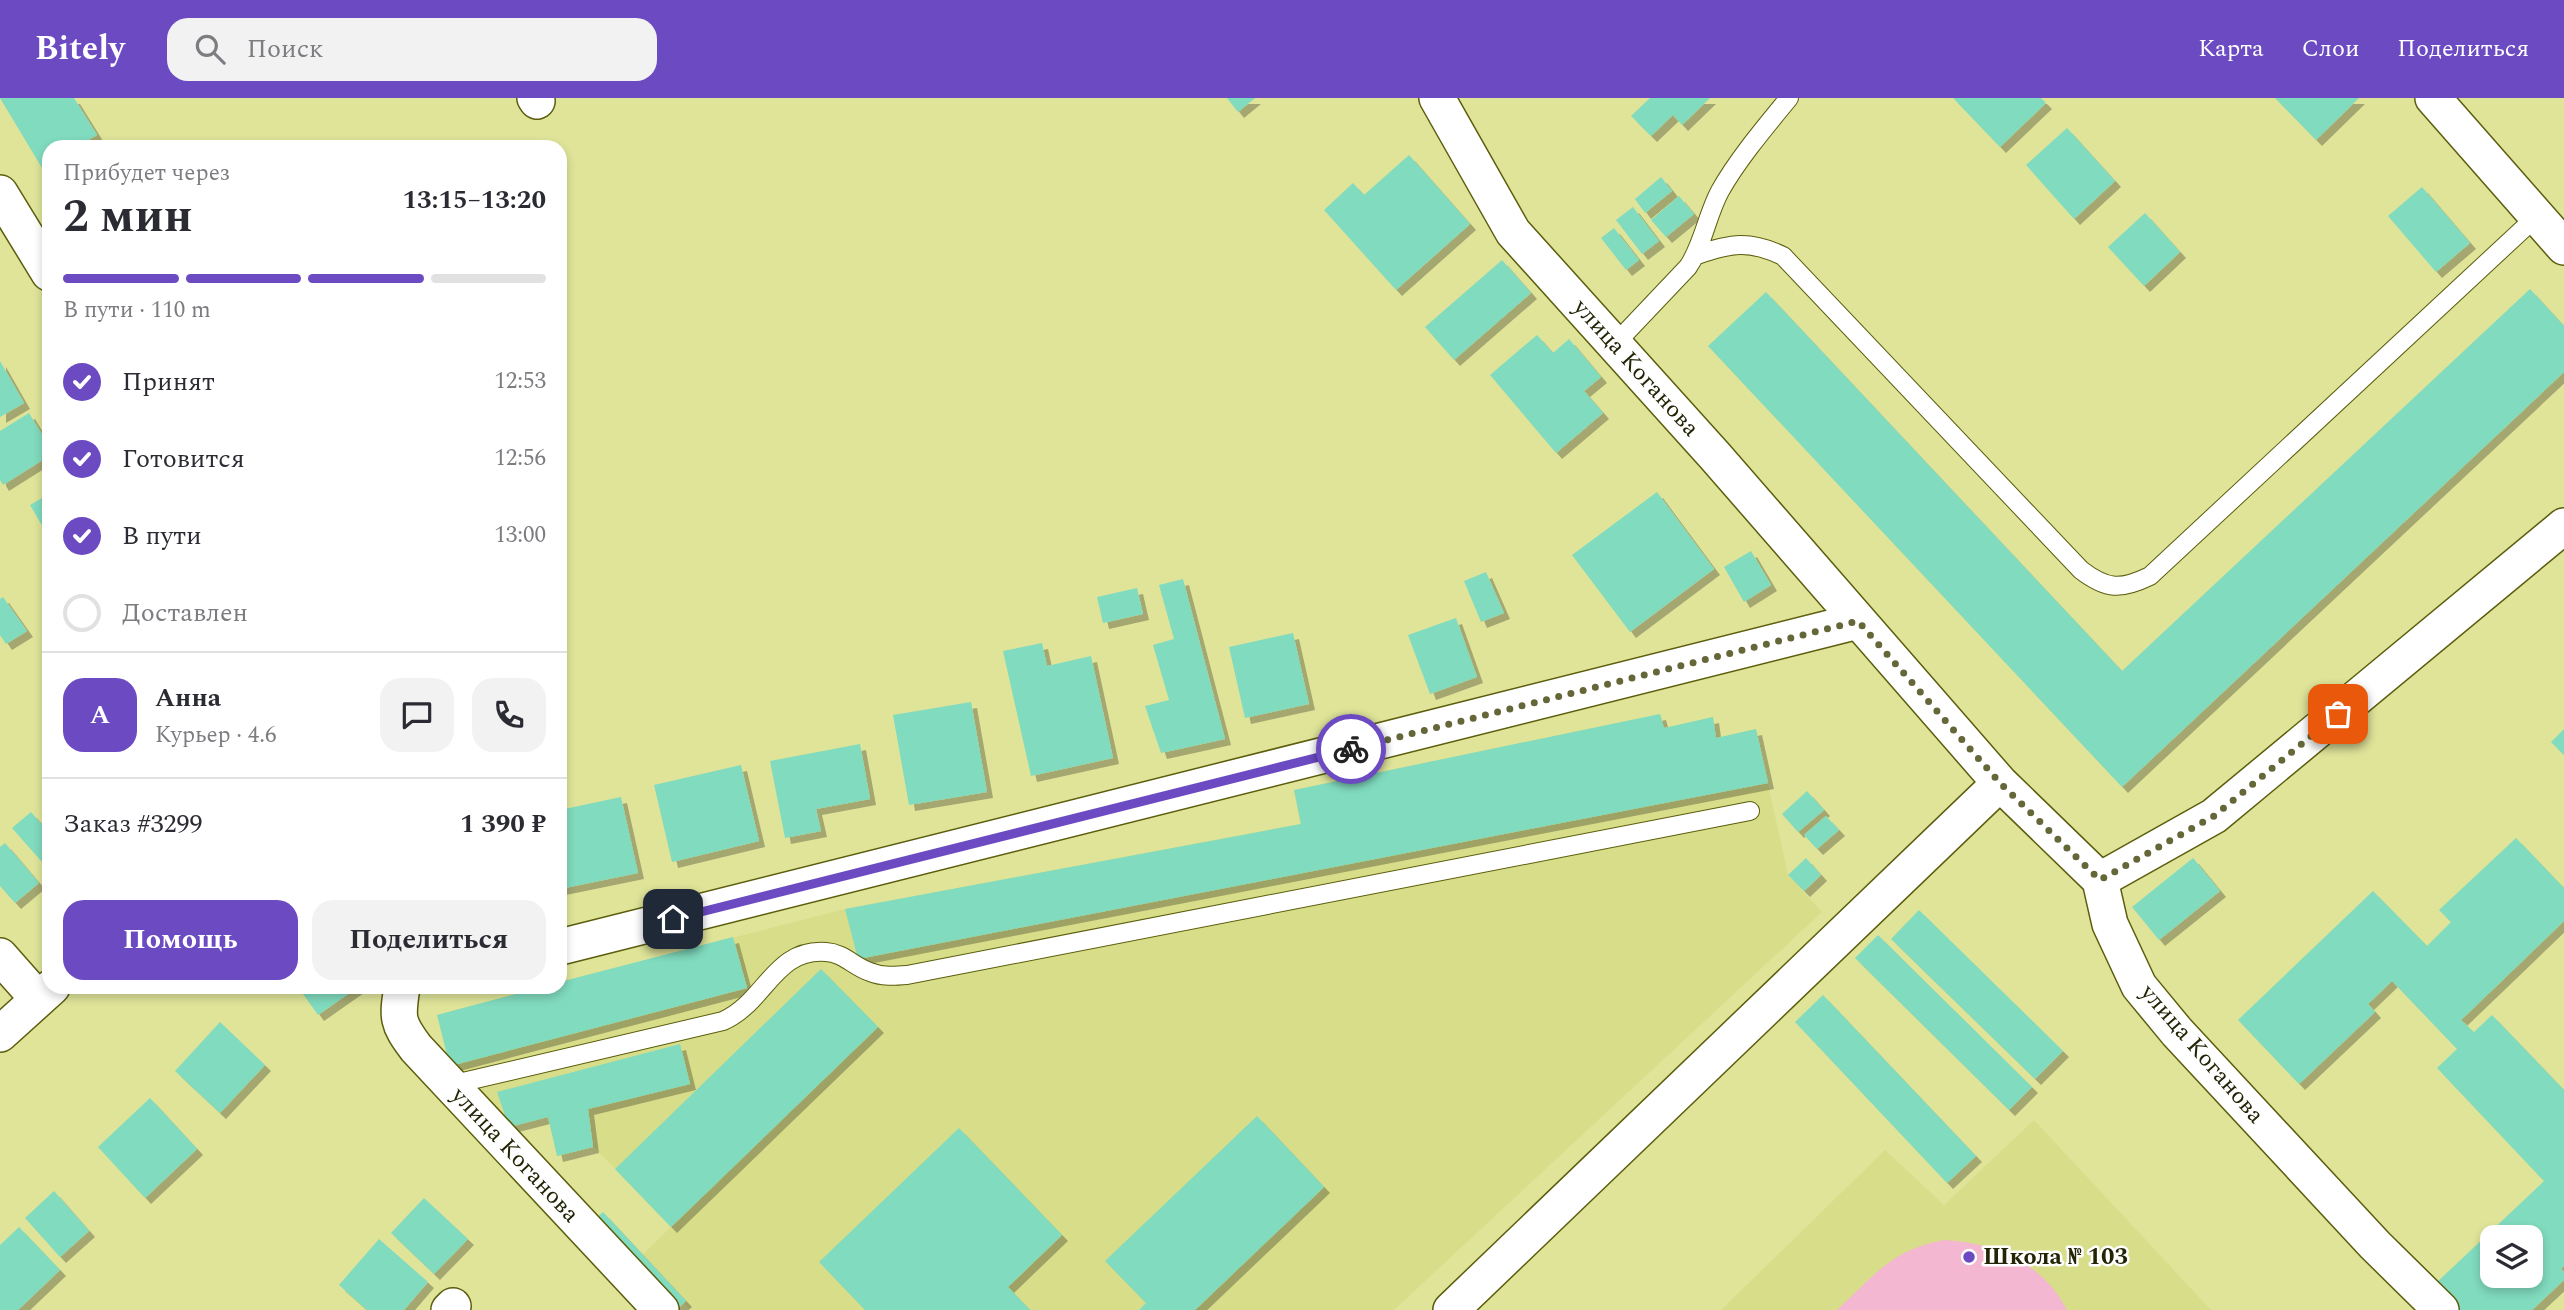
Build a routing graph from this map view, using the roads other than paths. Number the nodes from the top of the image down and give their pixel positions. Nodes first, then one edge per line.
1 (1437, 98) edge
2 (1789, 98) edge
3 (2433, 98) edge
4 (0, 193) edge
5 (2537, 216) junction
6 (2564, 247) edge
7 (1697, 255) junction
8 (42, 262) edge
9 (1615, 344) junction
10 (2564, 526) edge
11 (1858, 621) junction
12 (2000, 783) junction
13 (1750, 811) dead end
14 (2100, 880) junction
15 (567, 945) edge
16 (0, 956) edge
17 (42, 991) edge
18 (44, 994) edge
19 (401, 994) edge
20 (0, 1034) edge
21 (450, 1085) junction
22 (661, 1310) edge
23 (1451, 1310) edge
24 (2441, 1310) edge

1 - 9 street, улица Коганова
2 - 7 lane
3 - 5 street
4 - 8 street
5 - 6 street
5 - 7 lane
7 - 9 lane
9 - 11 street, улица Коганова
10 - 14 street
11 - 12 street, улица Коганова
11 - 15 street
12 - 14 street, улица Коганова
12 - 23 street
13 - 21 lane
14 - 24 street, улица Коганова
16 - 17 street
18 - 20 street
19 - 21 street, улица Коганова
21 - 22 street, улица Коганова

